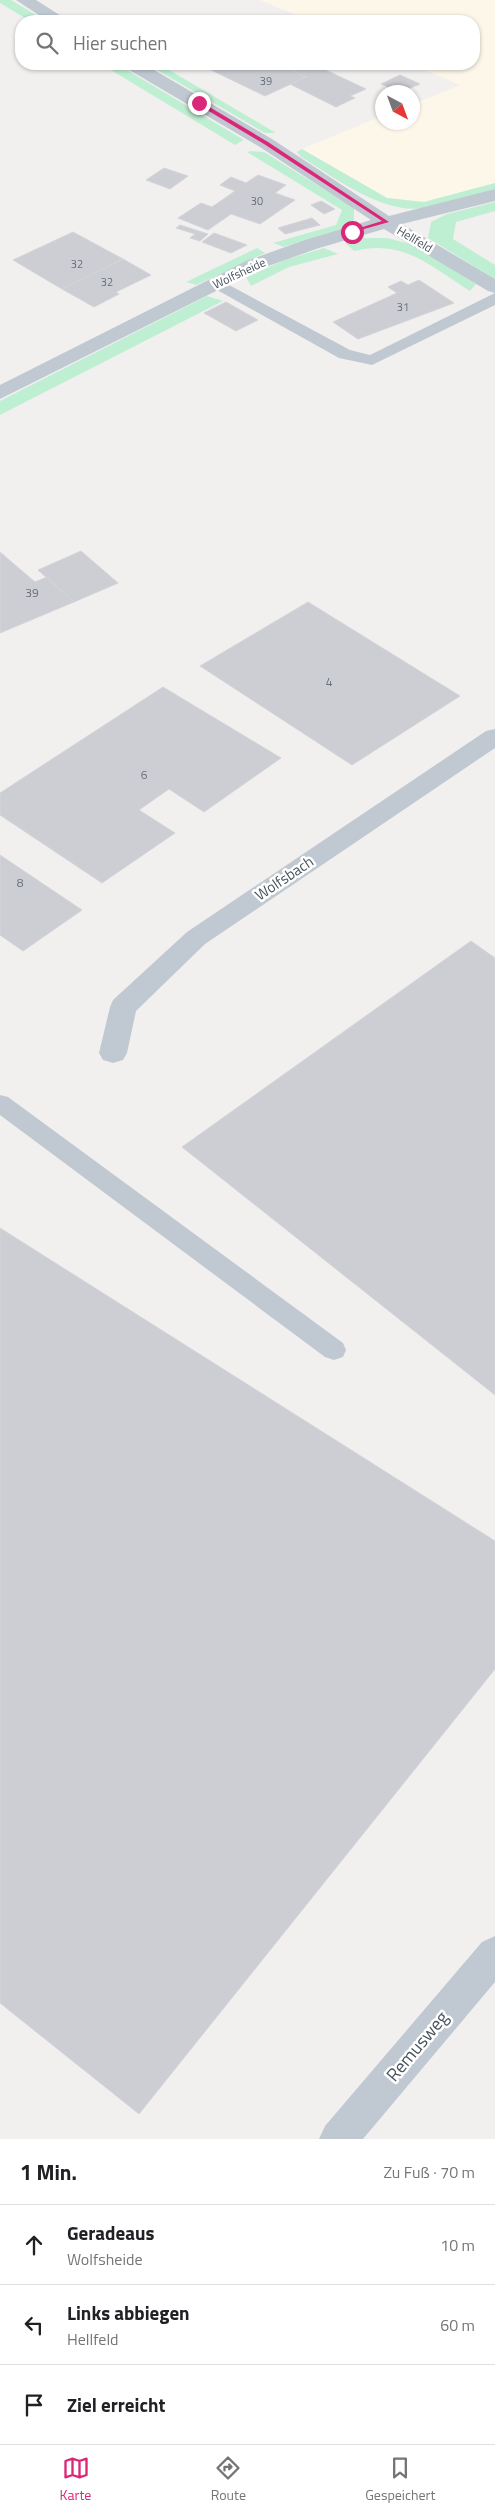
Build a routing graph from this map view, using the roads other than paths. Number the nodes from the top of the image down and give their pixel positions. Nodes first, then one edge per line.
1 (24, 0) edge
2 (50, 15) edge
3 (142, 70) edge
4 (495, 195) edge
5 (386, 222) junction
6 (216, 284) junction
7 (495, 288) edge
8 (495, 298) edge
9 (0, 393) edge
10 (495, 737) edge
11 (113, 1053) dead end
12 (0, 1104) edge
13 (334, 1350) dead end
14 (495, 1954) edge
15 (338, 2139) edge

1 - 2 street
3 - 5 street, Hellfeld
4 - 5 street, Wolfsheide
5 - 6 street, Wolfsheide
5 - 7 street, Hellfeld
6 - 8 lane
6 - 9 street, Wolfsheide
10 - 11 street, Wolfsbach
12 - 13 lane
14 - 15 street, Remusweg

